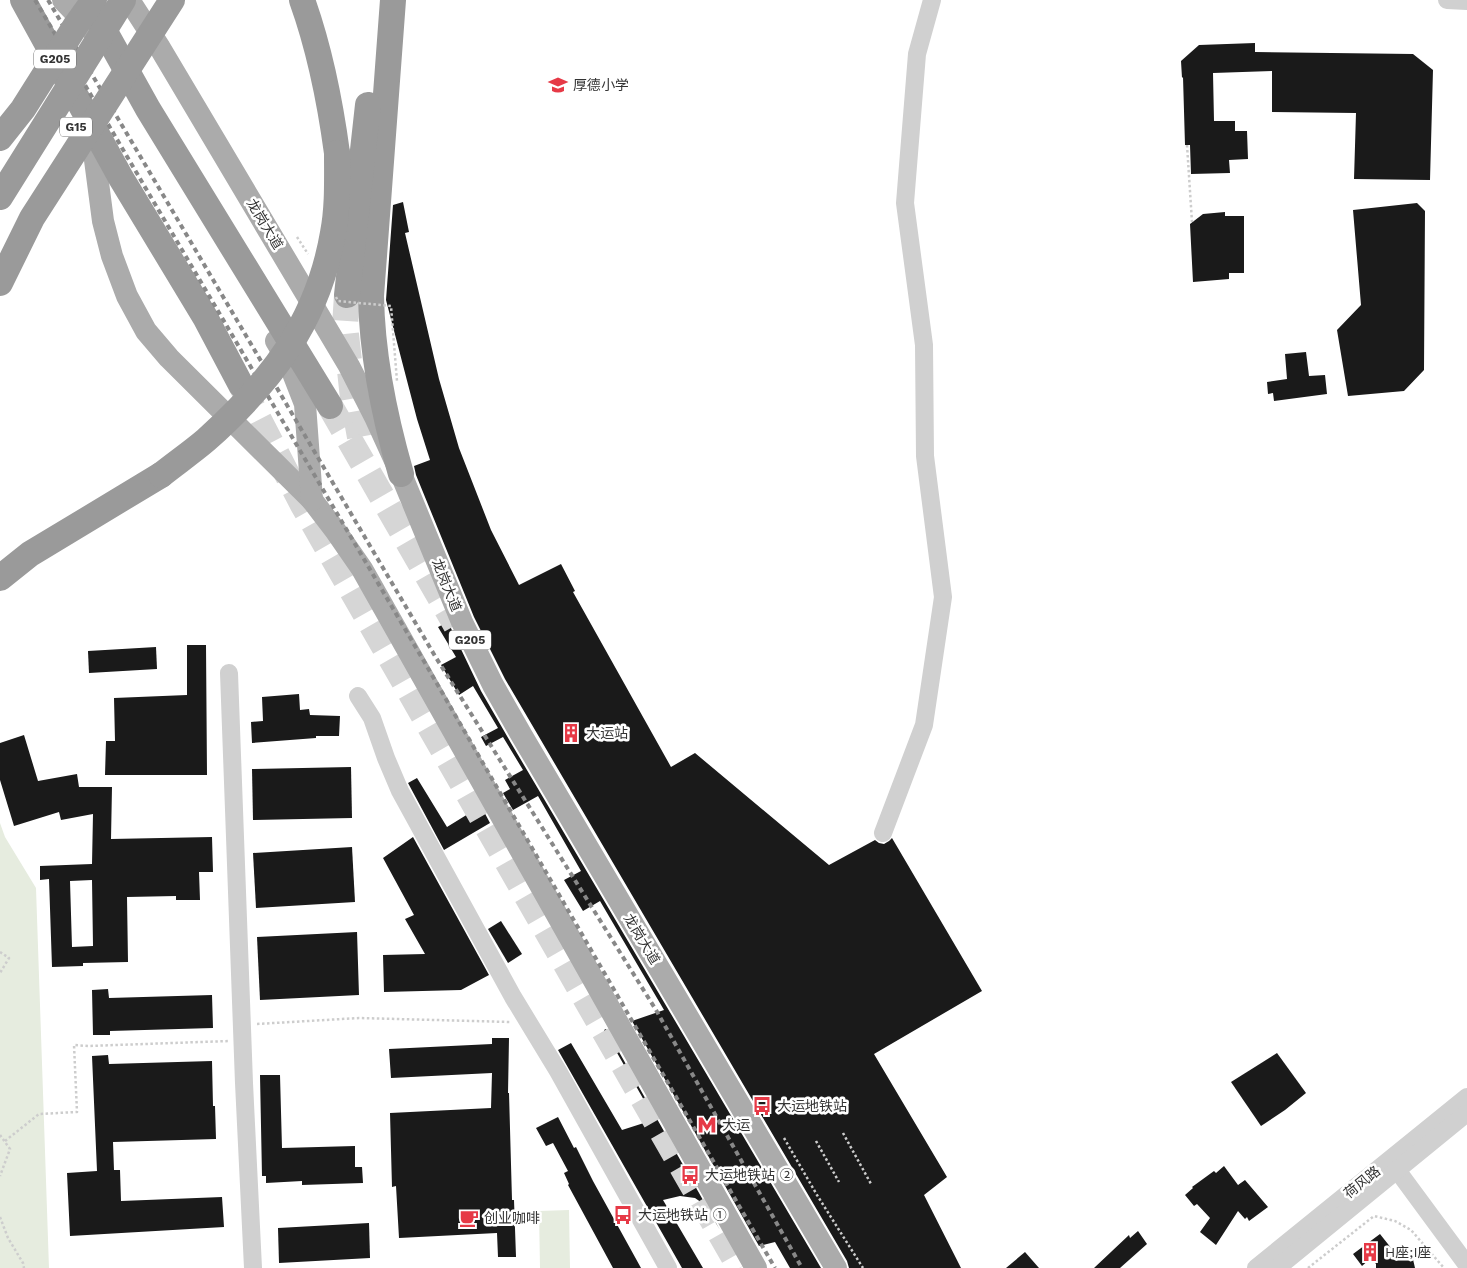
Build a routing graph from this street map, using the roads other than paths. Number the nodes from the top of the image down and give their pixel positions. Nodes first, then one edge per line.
1 (63, 0) edge
2 (88, 0) edge
3 (94, 0) edge
4 (123, 0) edge
5 (130, 0) edge
6 (156, 0) edge
7 (172, 0) edge
8 (302, 0) edge
9 (388, 0) edge
10 (393, 0) edge
11 (932, 0) edge
12 (1447, 0) edge
13 (22, 1) edge
14 (1467, 1) edge
15 (87, 117) junction
16 (0, 138) edge
17 (0, 197) edge
18 (0, 256) edge
19 (0, 283) edge
20 (340, 294) tunnel mouth
21 (242, 385) tunnel mouth
22 (330, 406) tunnel mouth
23 (400, 474) junction
24 (312, 500) junction
25 (0, 578) edge
26 (229, 673) dead end
27 (358, 696) dead end
28 (883, 832) dead end
29 (1467, 1097) edge
30 (1467, 1113) edge
31 (1397, 1170) junction
32 (1467, 1264) edge
33 (253, 1268) edge
34 (668, 1268) edge
35 (756, 1268) edge
36 (836, 1268) edge
37 (1256, 1268) edge
38 (1277, 1268) edge

1 - 24 main road
2 - 22 highway
3 - 16 highway, bridge
4 - 17 highway, G15, bridge
5 - 23 main road, 龙岗大道 / G205
6 - 18 highway, G15
7 - 19 highway, bridge
8 - 25 highway, bridge
9 - 20 highway
10 - 23 highway
11 - 28 street
12 - 14 street
13 - 15 highway, G205
15 - 21 highway
15 - 24 main road, G205
23 - 36 main road, 龙岗大道 / G205
24 - 35 main road, G205
26 - 33 street
27 - 34 street
29 - 37 street, 荷风路
30 - 31 street, 荷风路
31 - 32 street
31 - 38 street, 荷风路

